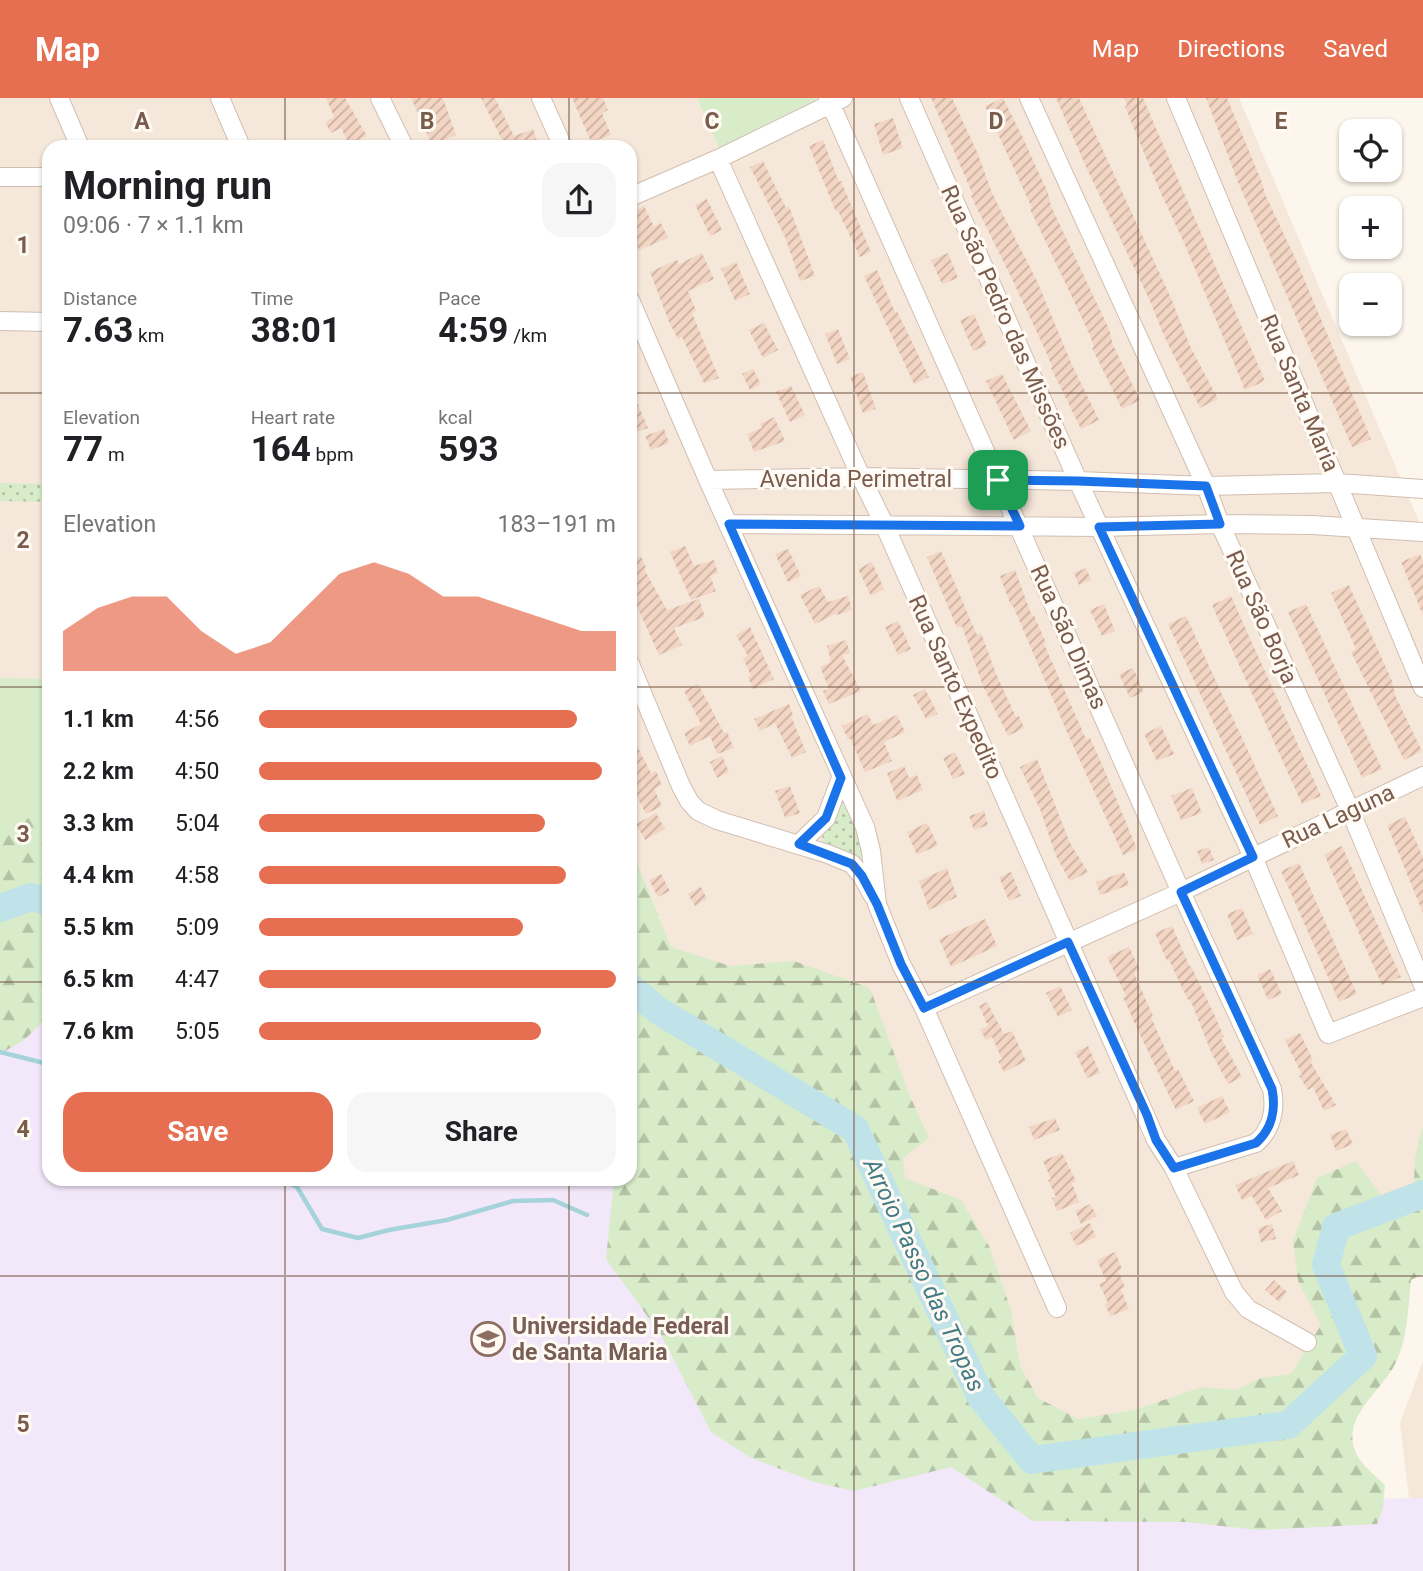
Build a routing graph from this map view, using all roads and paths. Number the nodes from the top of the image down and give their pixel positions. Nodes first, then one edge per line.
1 (59, 98) edge
2 (220, 98) edge
3 (380, 98) edge
4 (541, 98) edge
5 (909, 98) edge
6 (1029, 98) edge
7 (1176, 98) edge
8 (834, 100) edge
9 (77, 140) edge
10 (238, 140) edge
11 (401, 140) edge
12 (560, 140) edge
13 (718, 159) junction
14 (0, 177) edge
15 (42, 177) edge
16 (637, 194) edge
17 (637, 316) edge
18 (0, 321) edge
19 (42, 321) edge
20 (861, 477) junction
21 (708, 480) junction
22 (998, 480) junction
23 (1078, 481) junction
24 (1338, 484) junction
25 (1206, 486) junction
26 (1423, 489) edge
27 (729, 524) junction
28 (1220, 524) junction
29 (886, 526) junction
30 (1020, 526) junction
31 (1099, 527) junction
32 (1356, 528) junction
33 (1423, 533) edge
34 (637, 681) edge
35 (1423, 688) edge
36 (1423, 776) edge
37 (841, 778) junction
38 (1350, 810) junction
39 (799, 844) junction
40 (1253, 857) junction
41 (872, 858) junction
42 (856, 868) junction
43 (1181, 892) junction
44 (877, 904) junction
45 (1068, 942) junction
46 (1423, 985) edge
47 (1423, 997) edge
48 (924, 1008) junction
49 (1174, 1168) junction
50 (1057, 1308) dead end
51 (1307, 1342) dead end

1 - 9 street
2 - 10 street
3 - 11 street
4 - 12 street
5 - 23 street, Rua São Pedro das Missões
6 - 25 street, Rua São Borja
7 - 24 street, Rua Santa Maria
8 - 13 street
8 - 22 street, Rua São Dimas
13 - 16 street
13 - 20 street, Rua Santo Expedito
14 - 15 street
17 - 21 street
18 - 19 street
20 - 21 street, Avenida Perimetral
20 - 22 street, Avenida Perimetral
20 - 29 street, Rua Santo Expedito
21 - 27 street
22 - 23 street, Avenida Perimetral
22 - 30 street, Rua São Dimas
23 - 25 street, Avenida Perimetral
23 - 31 street, Rua São Pedro das Missões
24 - 25 street, Avenida Perimetral
24 - 26 street, Avenida Perimetral
24 - 32 street, Rua Santa Maria
25 - 28 street, Rua São Borja
27 - 29 street, Avenida Perimetral
27 - 37 street
28 - 31 street, Avenida Perimetral
28 - 32 street, Avenida Perimetral
28 - 38 street, Rua São Borja
29 - 30 street, Avenida Perimetral
29 - 45 street, Rua Santo Expedito
30 - 31 street, Avenida Perimetral
30 - 43 street, Rua São Dimas
31 - 40 street, Rua São Pedro das Missões
32 - 33 street, Avenida Perimetral
32 - 35 street, Rua Santa Maria
34 - 39 street
36 - 38 street, Rua Laguna
37 - 39 street
37 - 41 street
38 - 40 street, Rua Laguna
38 - 46 street, Rua São Borja
39 - 42 street
40 - 43 street, Rua Laguna
40 - 47 street, Rua São Pedro das Missões
41 - 42 street
41 - 44 street
42 - 44 street
43 - 45 street, Rua Laguna
43 - 49 street, Rua São Dimas
44 - 48 street
45 - 48 street, Rua Laguna
45 - 49 street, Rua Santo Expedito
48 - 50 street
49 - 51 street, Rua Santo Expedito

